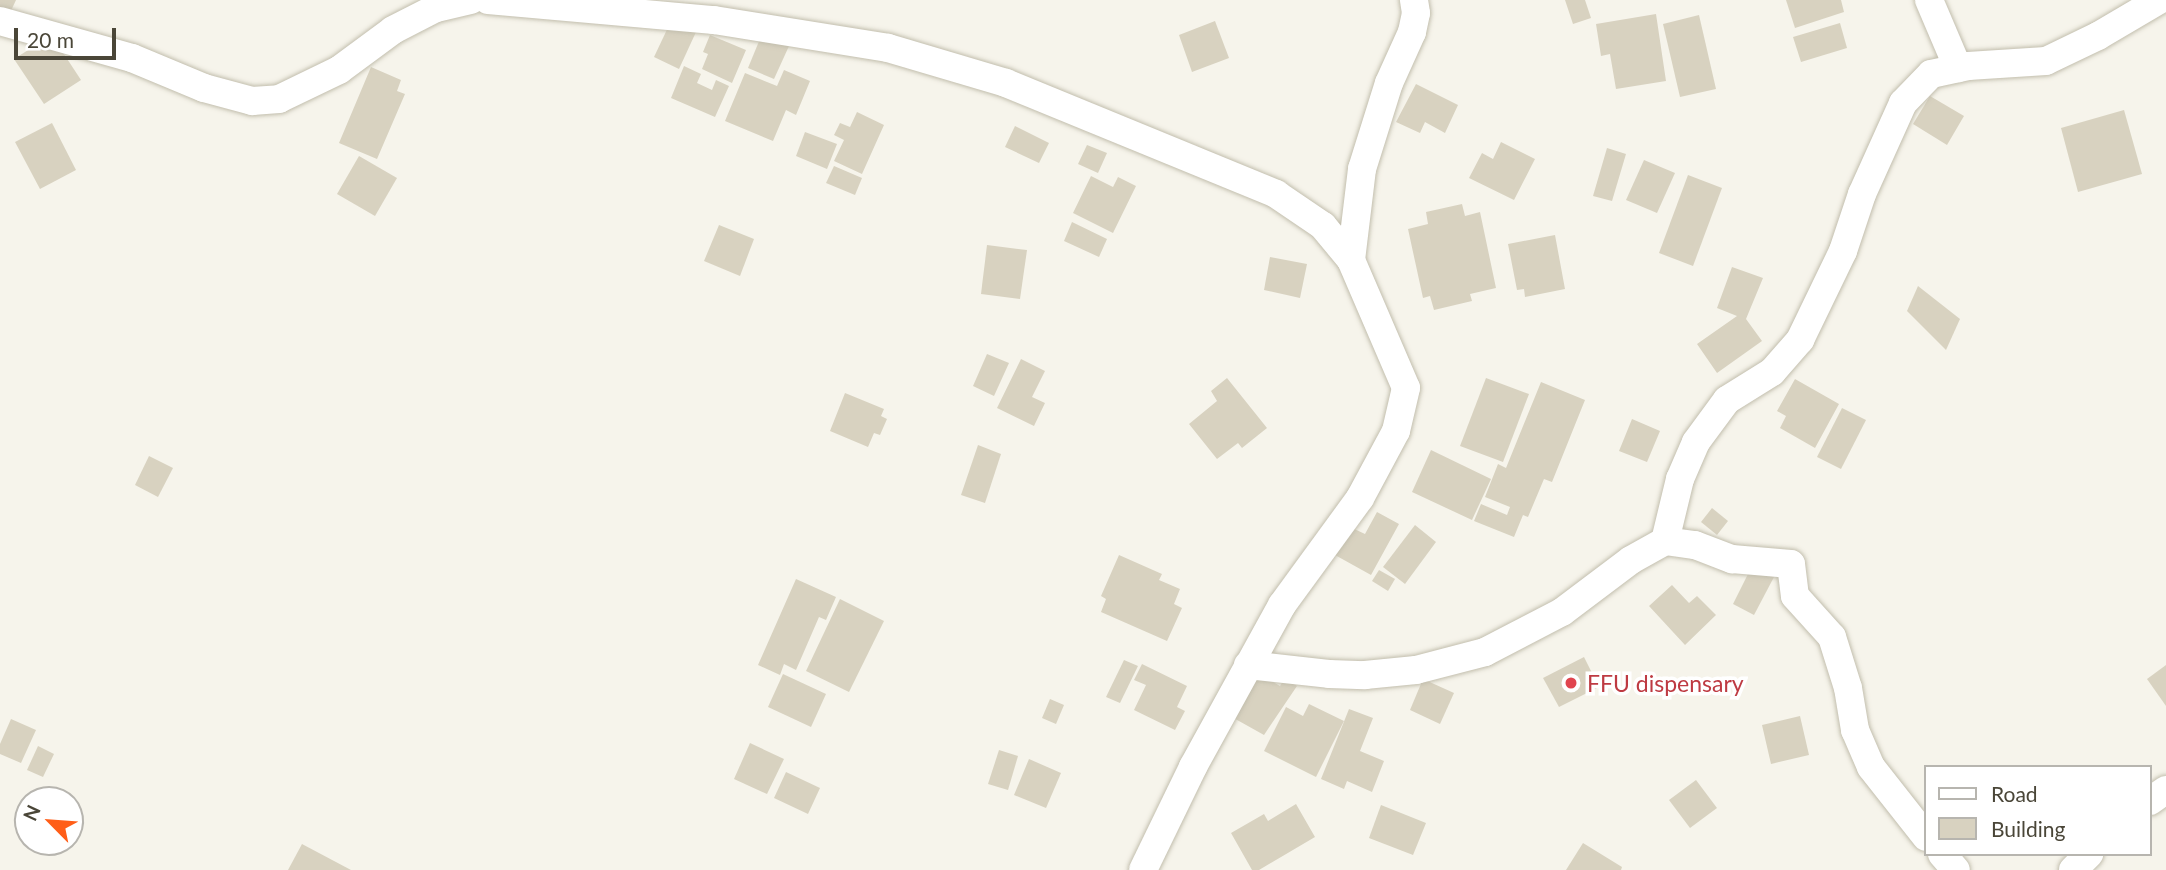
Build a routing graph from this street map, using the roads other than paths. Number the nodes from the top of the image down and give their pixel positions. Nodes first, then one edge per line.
1 (471, 0) edge
2 (488, 0) edge
3 (1414, 0) edge
4 (1929, 0) edge
5 (2159, 0) edge
6 (0, 21) edge
7 (1958, 68) junction
8 (1351, 260) junction
9 (1665, 541) junction
10 (1248, 665) junction
11 (1924, 834) edge
12 (1944, 856) edge
13 (2087, 856) edge
14 (1143, 870) edge
15 (1955, 870) edge
16 (2073, 870) edge

1 - 6 street
2 - 8 street
3 - 8 street
4 - 7 street
5 - 7 street
7 - 9 street
8 - 10 street
9 - 10 street
9 - 11 street
10 - 14 street
12 - 15 street
13 - 16 street

